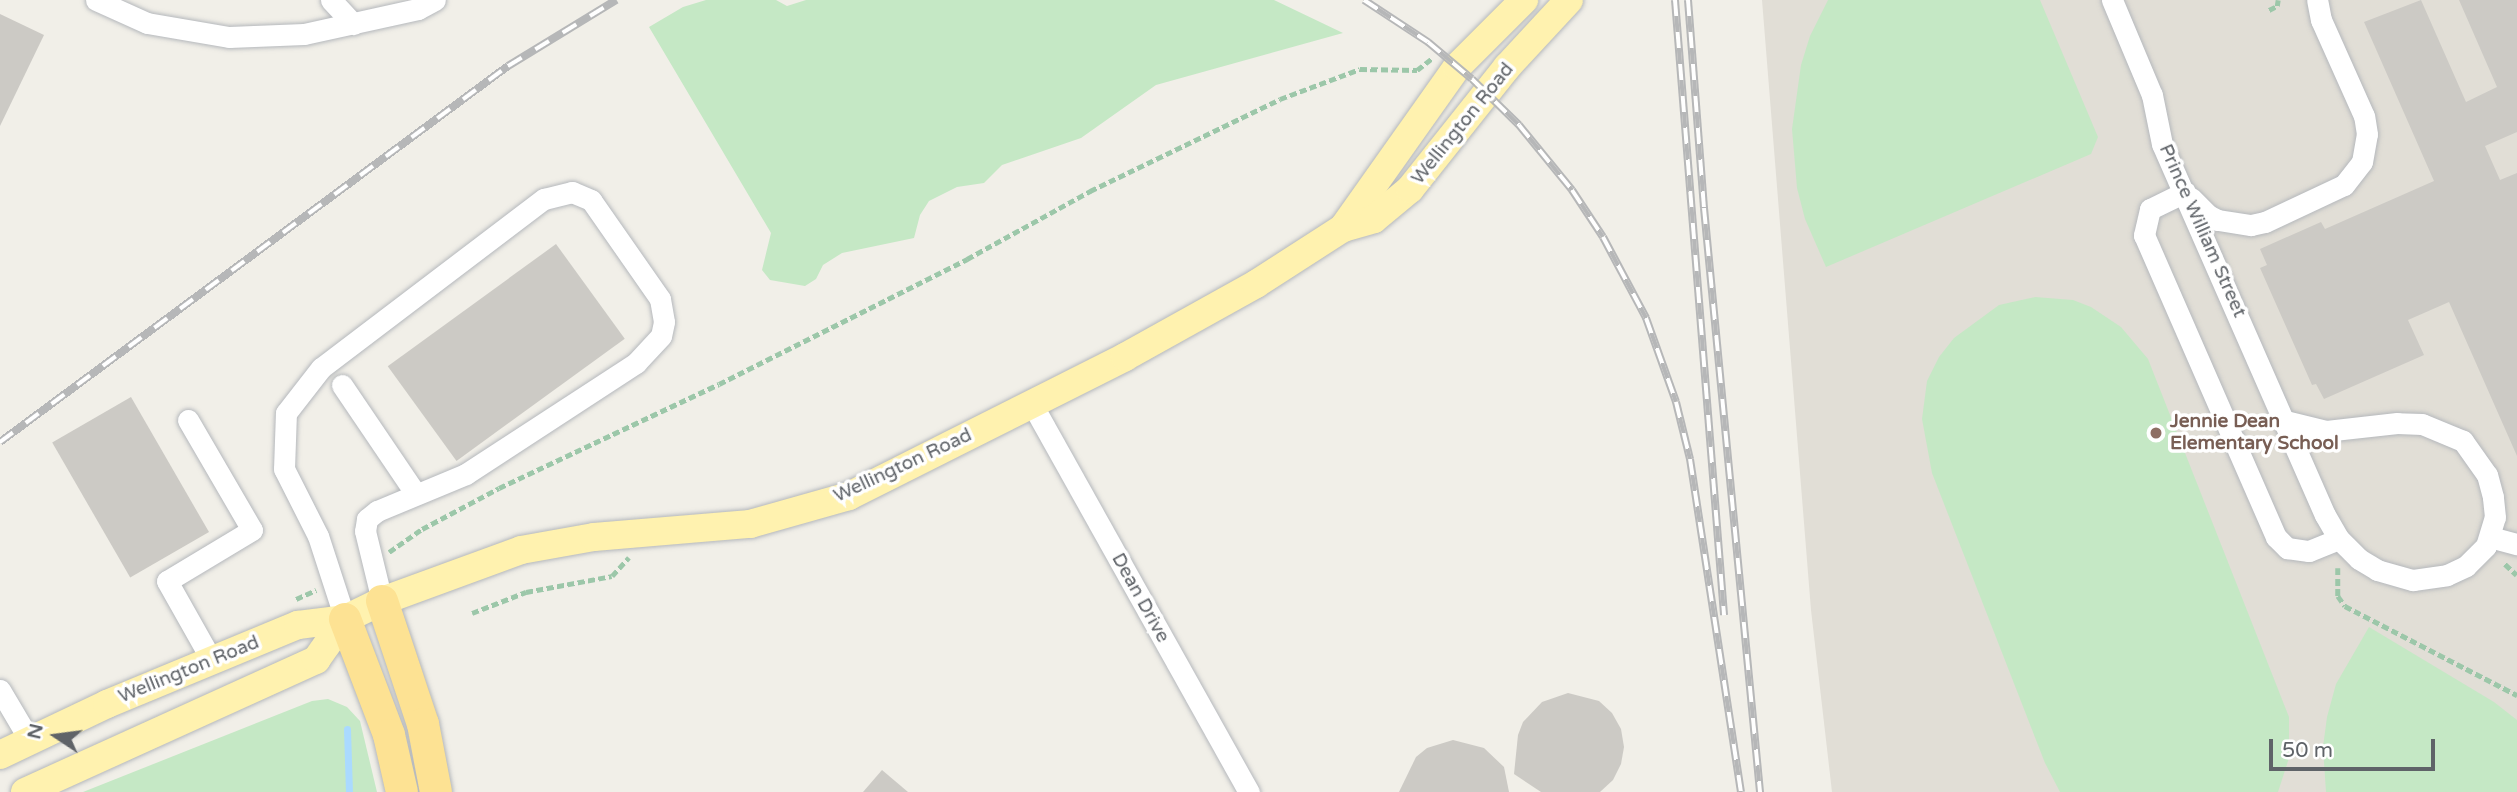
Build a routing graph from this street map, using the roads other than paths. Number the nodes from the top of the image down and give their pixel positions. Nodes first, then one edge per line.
1 (96, 0) edge
2 (331, 0) edge
3 (435, 0) edge
4 (1524, 0) edge
5 (1569, 0) edge
6 (2112, 0) edge
7 (2317, 0) edge
8 (353, 24) junction
9 (2185, 192) junction
10 (1343, 228) junction
11 (342, 385) dead end
12 (1032, 404) junction
13 (188, 420) dead end
14 (2285, 421) junction
15 (415, 493) junction
16 (2490, 537) junction
17 (2339, 539) junction
18 (2517, 544) edge
19 (382, 601) junction
20 (345, 619) junction
21 (212, 661) junction
22 (0, 690) edge
23 (29, 739) junction
24 (0, 755) edge
25 (25, 792) edge
26 (402, 792) edge
27 (436, 792) edge
28 (1249, 792) edge

1 - 8 street
2 - 8 street
3 - 8 street
4 - 10 main road, Wellington Road
5 - 10 main road, Wellington Road
6 - 9 street, Prince William Street
7 - 9 street
9 - 14 street, Prince William Street
9 - 17 street
10 - 12 main road, Wellington Road
11 - 15 street
12 - 19 main road, Wellington Road
12 - 28 street, Dean Drive
13 - 21 street
14 - 16 street
14 - 17 street, Prince William Street
15 - 19 street
15 - 20 street
16 - 17 street, Prince William Street
16 - 18 street
19 - 20 main road, Wellington Road
19 - 27 highway
20 - 21 main road, Wellington Road
20 - 25 main road, Wellington Road
20 - 26 highway
21 - 23 main road, Wellington Road
22 - 23 street
23 - 24 main road, Wellington Road

